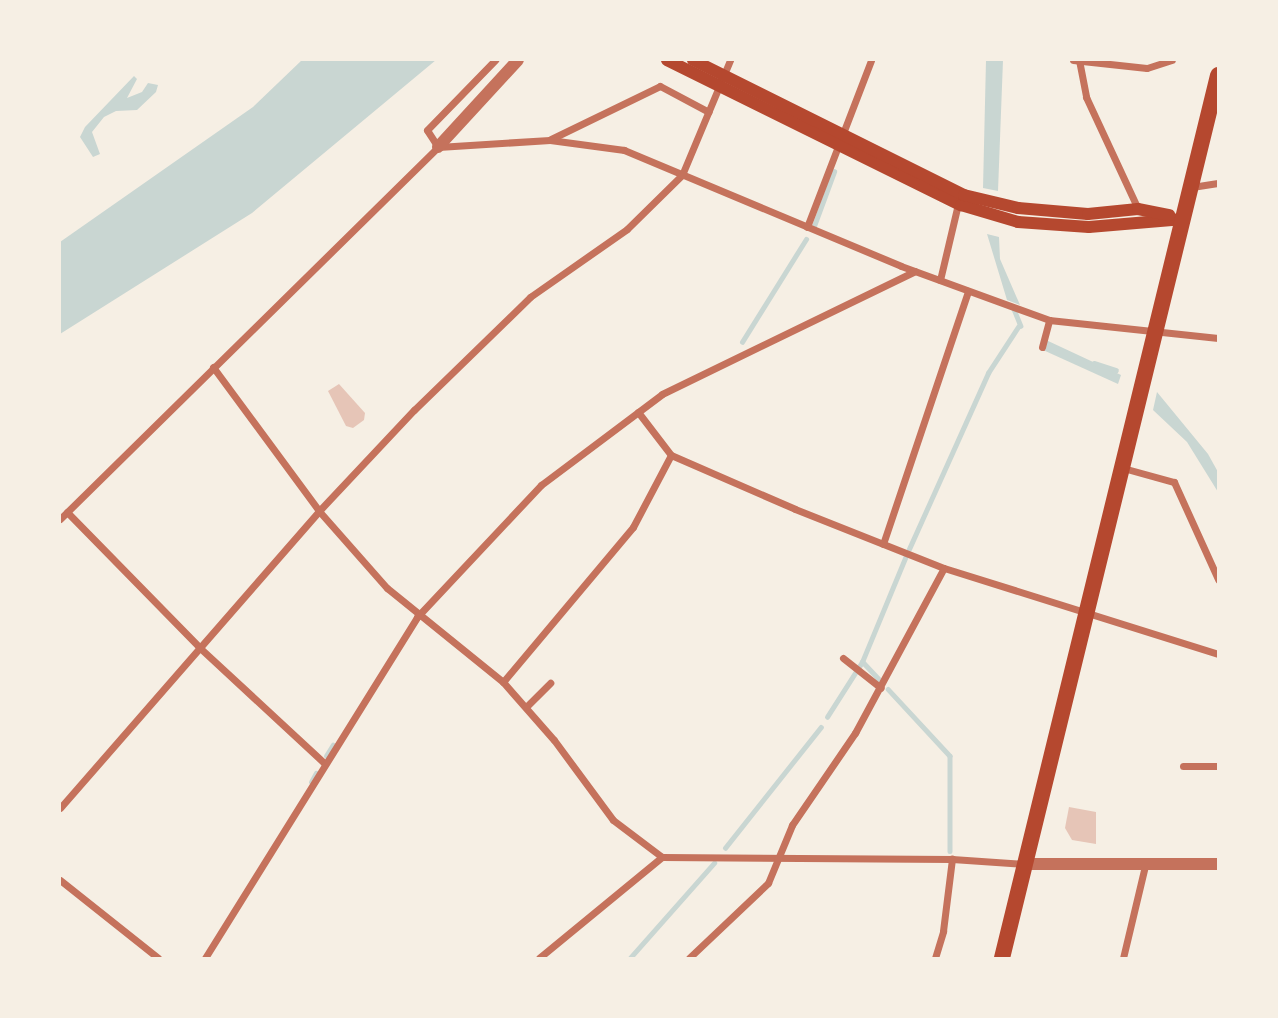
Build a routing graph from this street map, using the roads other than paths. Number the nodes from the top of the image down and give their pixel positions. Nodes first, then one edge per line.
1 (495, 60) edge
2 (518, 60) edge
3 (667, 60) edge
4 (693, 60) edge
5 (730, 60) edge
6 (871, 60) edge
7 (1077, 60) edge
8 (1172, 60) edge
9 (1219, 75) edge
10 (722, 81) junction
11 (709, 112) junction
12 (550, 140) junction
13 (840, 140) junction
14 (438, 147) junction
15 (682, 175) junction
16 (1219, 183) edge
17 (1191, 187) junction
18 (958, 204) junction
19 (1138, 209) junction
20 (1184, 219) junction
21 (807, 227) junction
22 (915, 271) junction
23 (940, 281) junction
24 (968, 291) junction
25 (1049, 320) junction
26 (1156, 332) junction
27 (1219, 338) edge
28 (1042, 347) dead end
29 (213, 367) junction
30 (638, 412) junction
31 (671, 455) junction
32 (1122, 467) junction
33 (319, 511) junction
34 (67, 512) junction
35 (60, 519) edge
36 (883, 544) junction
37 (944, 568) junction
38 (1219, 579) edge
39 (1084, 612) junction
40 (418, 617) junction
41 (200, 648) junction
42 (1219, 654) edge
43 (843, 657) dead end
44 (503, 682) junction
45 (550, 683) dead end
46 (881, 688) junction
47 (527, 706) junction
48 (324, 763) junction
49 (1183, 766) dead end
50 (1219, 766) edge
51 (60, 808) edge
52 (662, 857) junction
53 (779, 857) junction
54 (952, 859) junction
55 (1026, 864) junction
56 (1219, 864) edge
57 (1145, 866) junction
58 (60, 880) edge
59 (158, 958) edge
60 (205, 958) edge
61 (539, 958) edge
62 (689, 958) edge
63 (935, 958) edge
64 (1002, 958) edge
65 (1123, 958) edge

1 - 14 street
2 - 14 street
3 - 10 main road
4 - 10 main road
5 - 10 street
6 - 13 street
7 - 8 street
7 - 19 street
9 - 17 highway
10 - 11 street
10 - 13 main road
11 - 12 street
11 - 15 street
12 - 14 street
12 - 15 street
13 - 18 main road
13 - 19 main road
13 - 21 street
14 - 29 street
15 - 21 street
15 - 33 street
16 - 17 street
17 - 20 highway
18 - 20 main road
18 - 23 street
19 - 20 main road
20 - 26 highway
21 - 22 street
22 - 23 street
22 - 30 street
23 - 24 street
24 - 25 street
24 - 36 street
25 - 26 street
25 - 28 street
26 - 27 street
26 - 32 highway
29 - 33 street
29 - 34 street
30 - 31 street
30 - 40 street
31 - 36 street
31 - 44 street
32 - 38 street
32 - 39 highway
33 - 40 street
33 - 41 street
34 - 35 street
34 - 41 street
36 - 37 street
37 - 39 street
37 - 46 street
39 - 42 street
39 - 55 highway
40 - 44 street
40 - 48 street
41 - 48 street
41 - 51 street
43 - 46 street
44 - 47 street
45 - 47 street
46 - 53 street
47 - 52 street
48 - 60 street
49 - 50 street
52 - 53 street
52 - 61 street
53 - 54 street
53 - 62 street
54 - 55 street
54 - 63 street
55 - 57 street
55 - 64 highway
56 - 57 street
57 - 65 street
58 - 59 street

